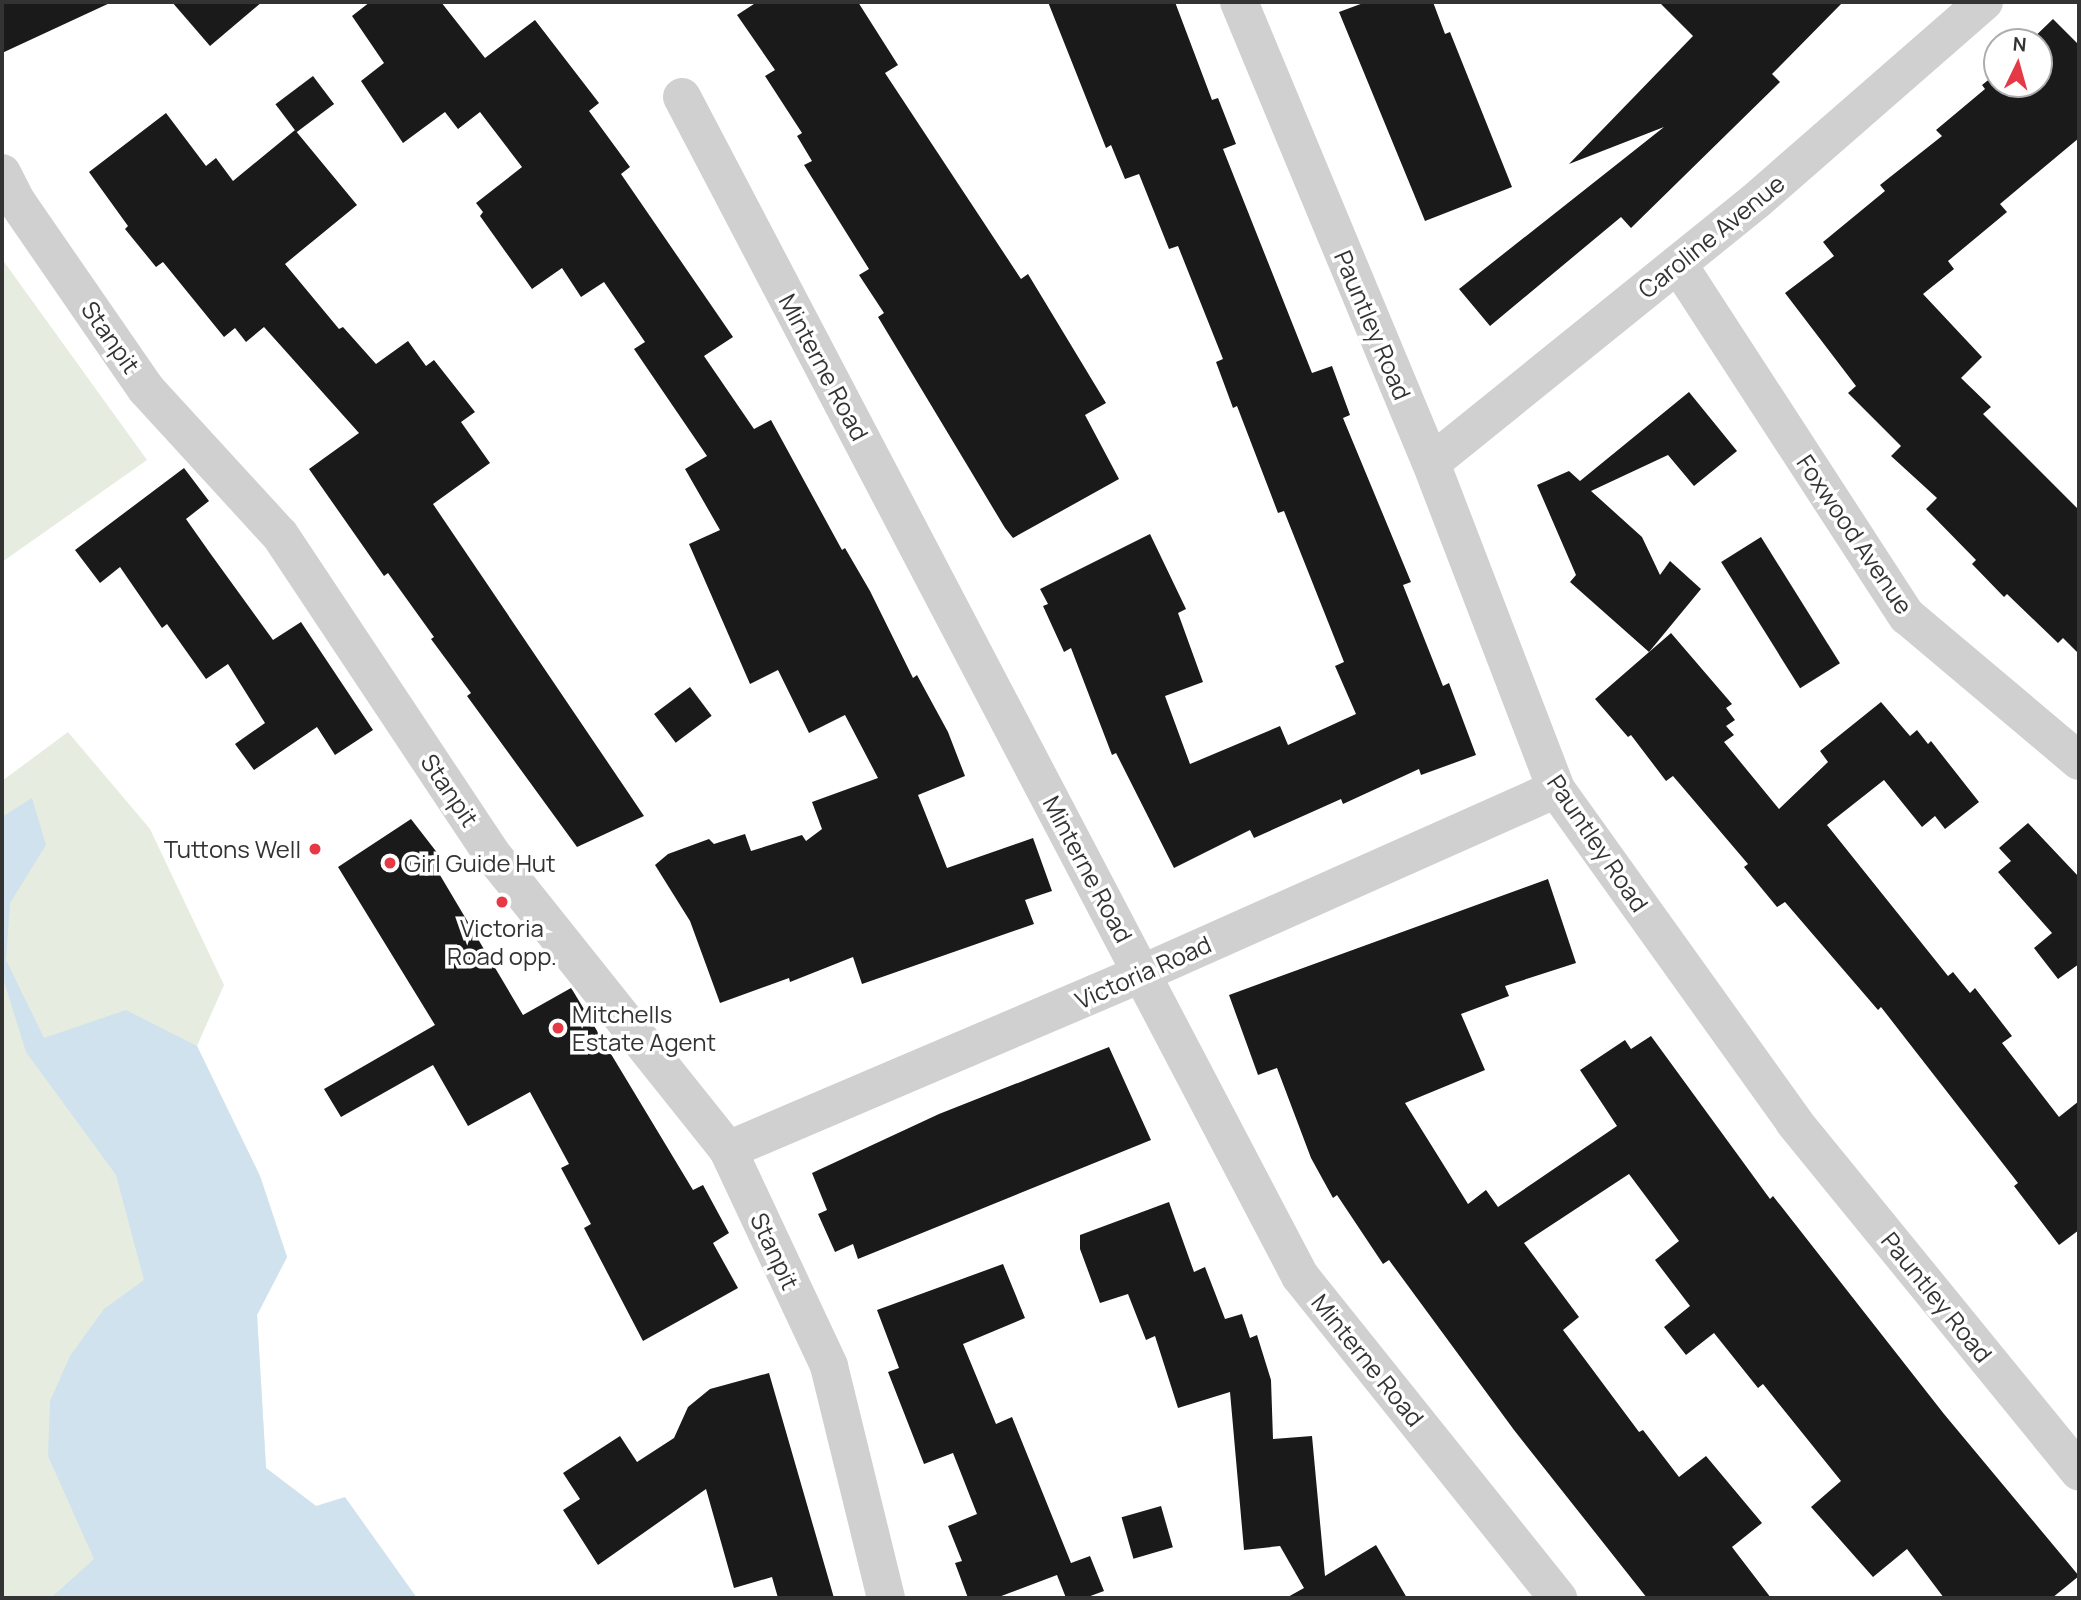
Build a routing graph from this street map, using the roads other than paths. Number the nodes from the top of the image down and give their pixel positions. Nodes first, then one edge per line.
1 (1239, 2) edge
2 (1984, 2) edge
3 (682, 97) dead end
4 (2, 173) edge
5 (1678, 264) junction
6 (1431, 463) junction
7 (2079, 761) edge
8 (1556, 789) junction
9 (1143, 973) junction
10 (728, 1150) junction
11 (2079, 1471) edge
12 (886, 1598) edge
13 (1558, 1598) edge

1 - 6 street, Pauntley Road
2 - 5 street, Caroline Avenue
3 - 9 street, Minterne Road
4 - 10 street, Stanpit
5 - 6 street, Caroline Avenue
5 - 7 street, Foxwood Avenue
6 - 8 street, Pauntley Road
8 - 9 street, Victoria Road
8 - 11 street, Pauntley Road
9 - 10 street, Victoria Road
9 - 13 street, Minterne Road
10 - 12 street, Stanpit

